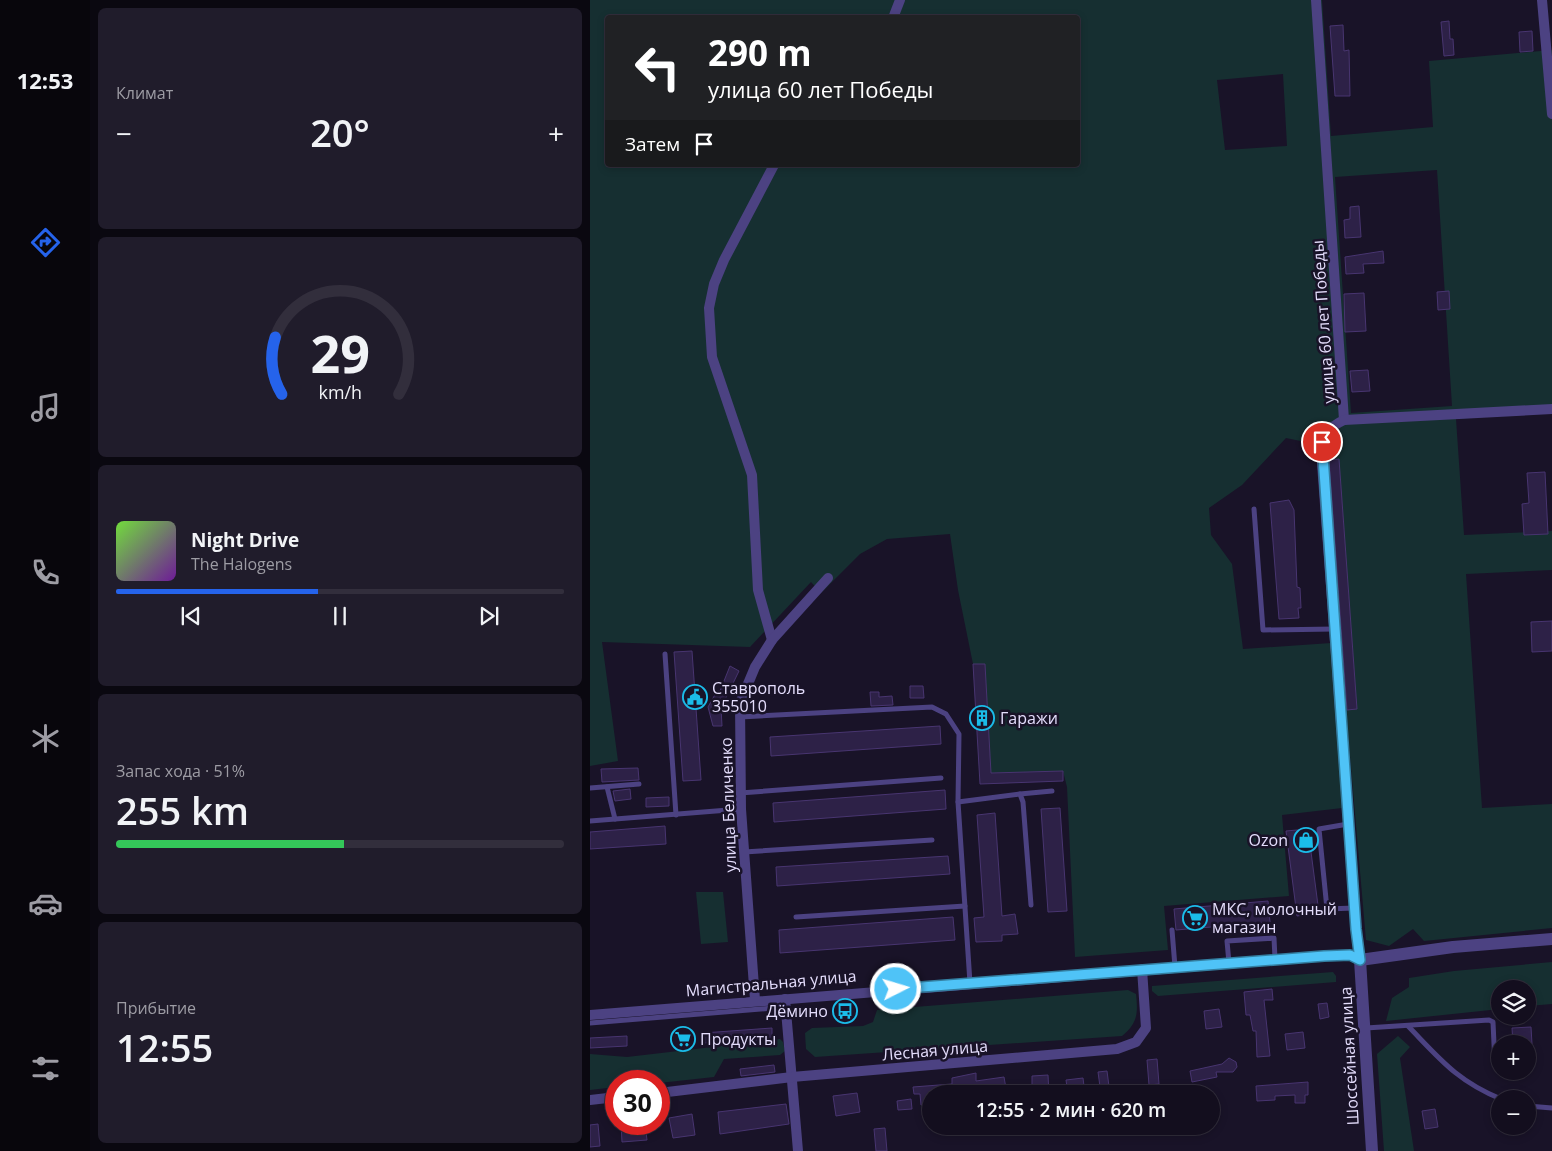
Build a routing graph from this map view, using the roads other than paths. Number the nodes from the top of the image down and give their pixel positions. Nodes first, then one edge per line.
1 (900, 0) edge
2 (1316, 0) edge
3 (1542, 0) edge
4 (894, 15) edge
5 (1552, 114) edge
6 (773, 167) edge
7 (1552, 409) edge
8 (1344, 420) junction
9 (1254, 509) dead end
10 (828, 578) dead end
11 (1335, 629) junction
12 (772, 640) junction
13 (665, 654) dead end
14 (740, 717) junction
15 (941, 778) dead end
16 (639, 784) dead end
17 (607, 787) junction
18 (590, 788) edge
19 (1052, 790) dead end
20 (740, 793) junction
21 (1020, 794) junction
22 (958, 802) junction
23 (741, 809) junction
24 (676, 815) junction
25 (615, 819) junction
26 (590, 821) edge
27 (1348, 824) junction
28 (932, 840) dead end
29 (744, 852) junction
30 (1031, 905) dead end
31 (965, 906) junction
32 (1354, 908) junction
33 (796, 917) dead end
34 (1172, 930) dead end
35 (1552, 939) edge
36 (1276, 959) junction
37 (1360, 960) junction
38 (1229, 963) junction
39 (1175, 967) junction
40 (1142, 969) junction
41 (970, 983) junction
42 (755, 1000) junction
43 (785, 1003) junction
44 (590, 1014) edge
45 (590, 1023) edge
46 (1408, 1026) junction
47 (1363, 1028) junction
48 (1494, 1035) edge
49 (792, 1077) junction
50 (670, 1092) edge
51 (1491, 1095) edge
52 (605, 1099) edge
53 (590, 1100) edge
54 (1536, 1107) edge
55 (1552, 1108) edge
56 (798, 1151) edge
57 (1372, 1151) edge

1 - 4 street
2 - 8 street, улица 60 лет Победы
3 - 5 street
6 - 12 street
7 - 8 street
8 - 11 street, улица 60 лет Победы
9 - 11 lane
10 - 12 street, улица Беличенко
11 - 27 street, улица 60 лет Победы
12 - 14 street, улица Беличенко
13 - 24 lane
14 - 20 street, улица Беличенко
14 - 22 lane
15 - 20 lane
16 - 17 lane
17 - 18 lane
17 - 25 lane
19 - 21 lane
20 - 23 street, улица Беличенко
21 - 22 lane
21 - 30 lane
22 - 31 lane
23 - 24 lane
23 - 29 street, улица Беличенко
24 - 25 lane
25 - 26 lane
27 - 32 street, улица 60 лет Победы
27 - 32 lane
28 - 29 lane
29 - 42 street, улица Беличенко
31 - 33 lane
31 - 41 lane
32 - 37 street, улица 60 лет Победы
34 - 39 lane
35 - 37 street, Магистральная улица
36 - 37 street, Магистральная улица
36 - 38 street, Магистральная улица
36 - 38 lane
37 - 47 street, Шоссейная улица
38 - 39 street, Магистральная улица
39 - 40 street, Магистральная улица
40 - 41 street, Магистральная улица
40 - 49 street, Лесная улица
41 - 43 street, Магистральная улица
42 - 43 street, Магистральная улица
42 - 44 street, Магистральная улица
43 - 45 lane
43 - 49 street
46 - 47 lane
46 - 48 lane
46 - 51 lane
47 - 57 street, Шоссейная улица
49 - 50 street, Лесная улица
49 - 56 street
52 - 53 street
54 - 55 lane

